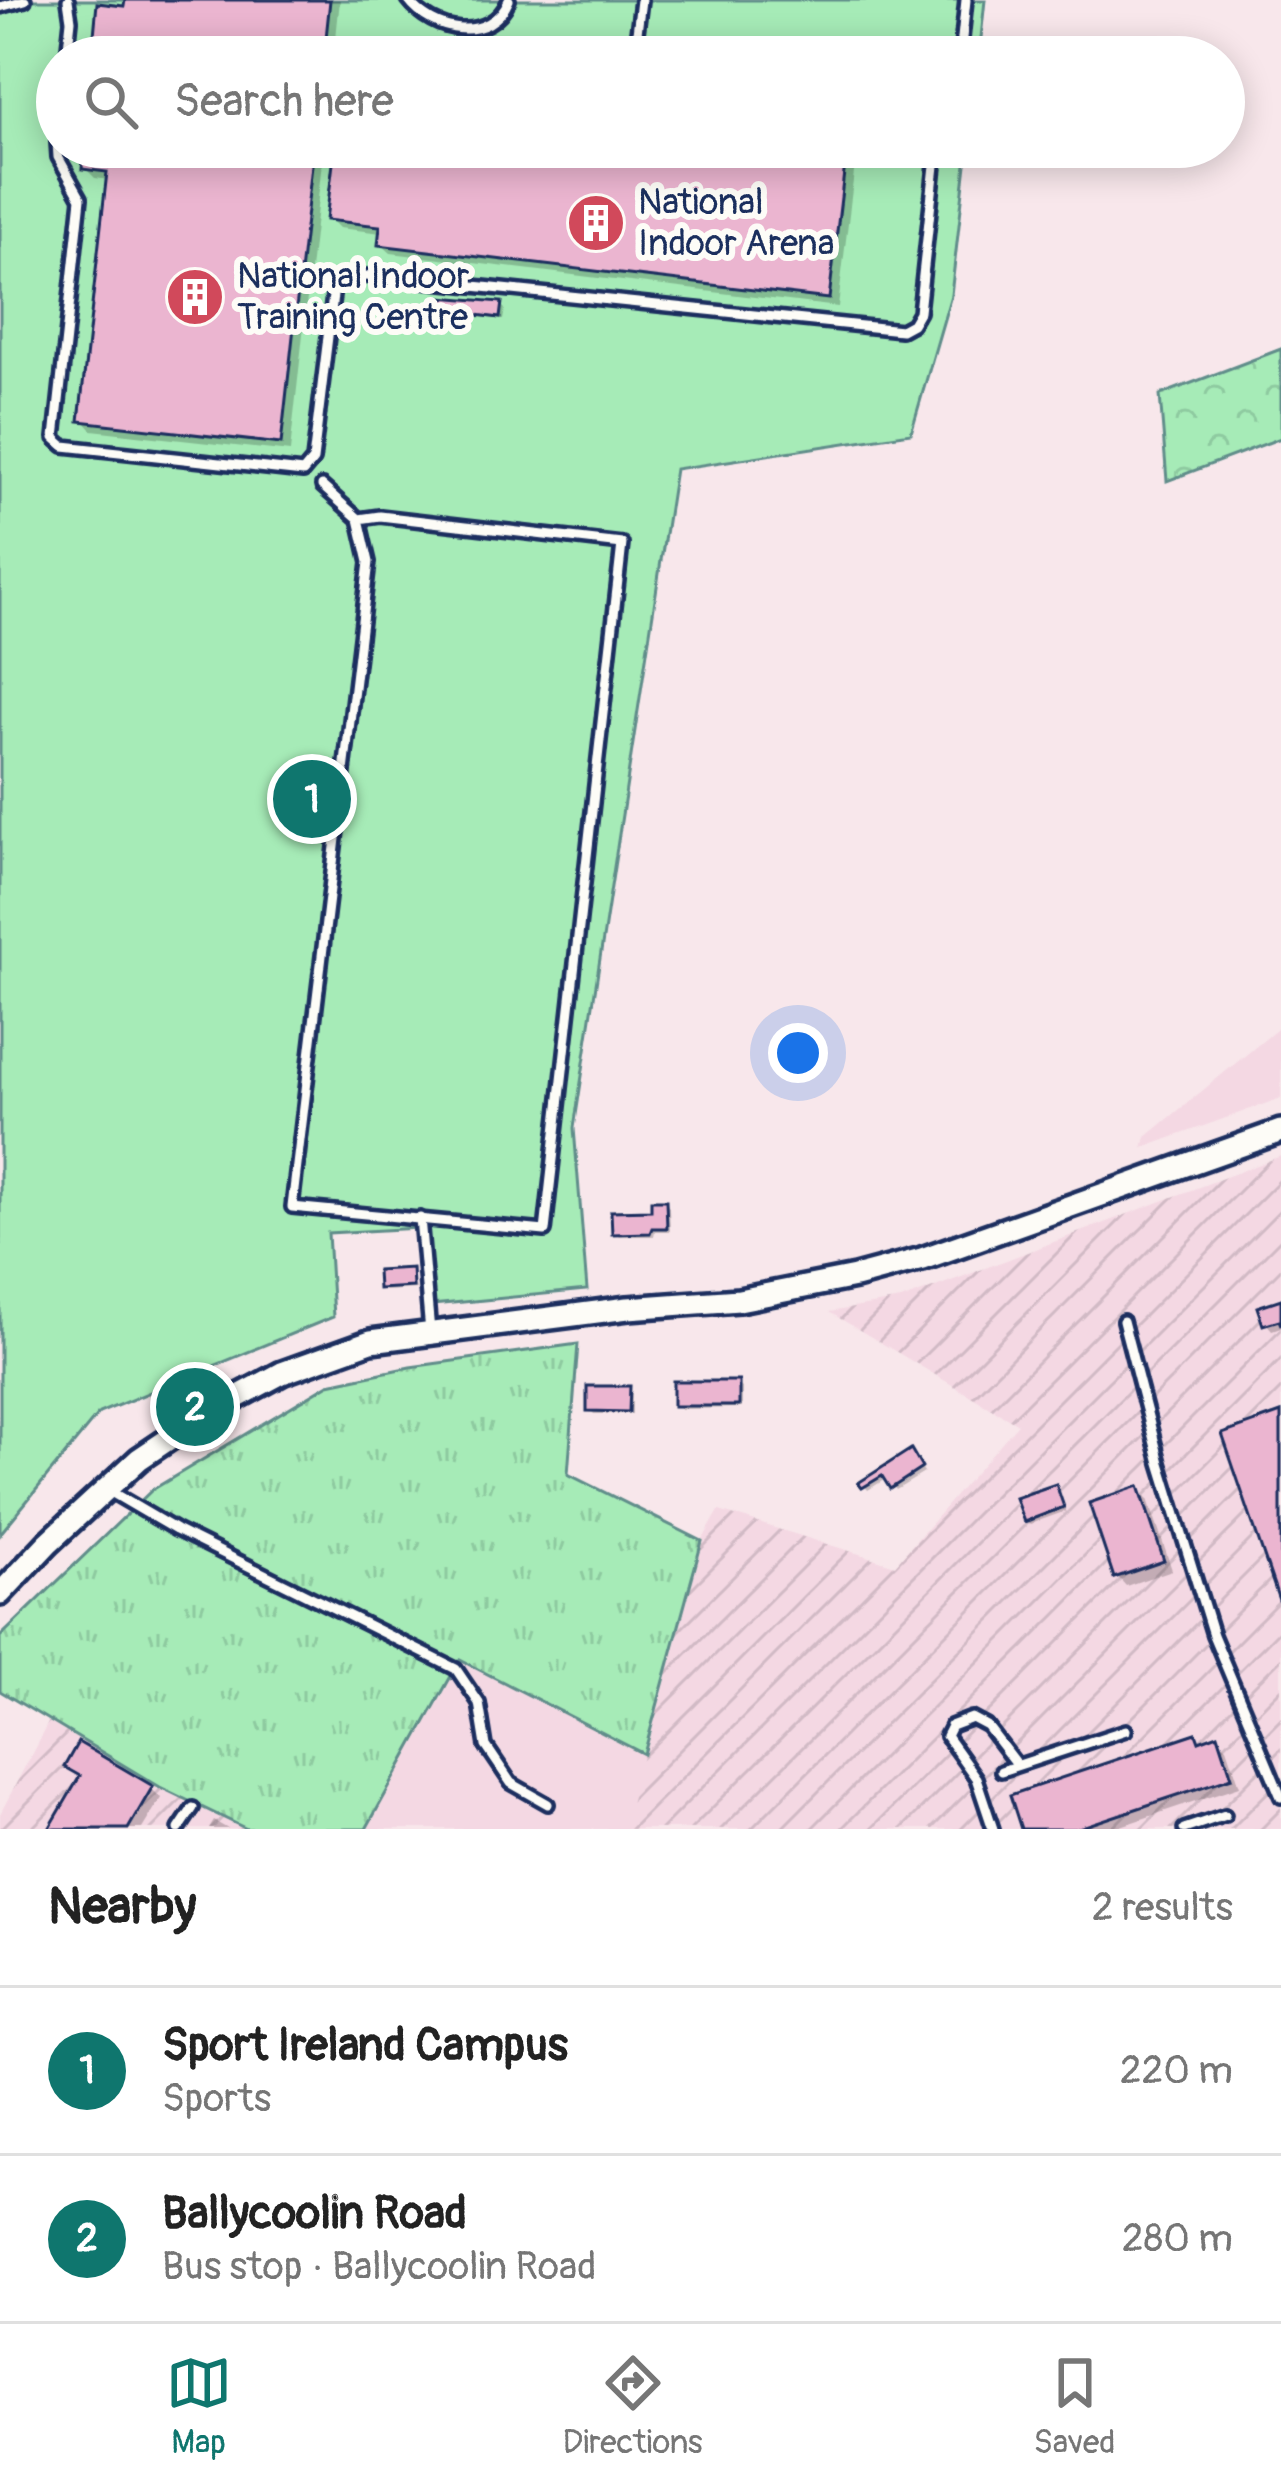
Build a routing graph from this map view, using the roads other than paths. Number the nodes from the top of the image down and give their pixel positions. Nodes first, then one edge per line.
1 (25, 0) edge
2 (68, 0) edge
3 (408, 0) edge
4 (509, 0) edge
5 (641, 0) edge
6 (966, 0) edge
7 (0, 7) edge
8 (69, 36) edge
9 (637, 36) edge
10 (962, 36) edge
11 (64, 168) edge
12 (935, 168) edge
13 (322, 487) dead end
14 (359, 519) junction
15 (1281, 1131) edge
16 (420, 1218) junction
17 (1123, 1321) dead end
18 (430, 1333) junction
19 (106, 1490) junction
20 (0, 1594) edge
21 (1126, 1730) dead end
22 (1016, 1764) junction
23 (1001, 1771) dead end
24 (1281, 1798) edge
25 (548, 1804) dead end
26 (193, 1808) dead end
27 (1225, 1815) dead end
28 (179, 1829) edge
29 (993, 1829) edge
30 (1184, 1829) edge

1 - 7 lane
2 - 8 lane
3 - 4 lane
5 - 9 lane
6 - 10 lane
11 - 12 lane
13 - 14 lane
14 - 16 lane
14 - 16 lane
15 - 18 street
16 - 18 lane
17 - 24 lane
18 - 19 street
19 - 20 street
19 - 25 lane
21 - 22 lane
22 - 23 lane
22 - 29 lane
26 - 28 lane
27 - 30 lane

